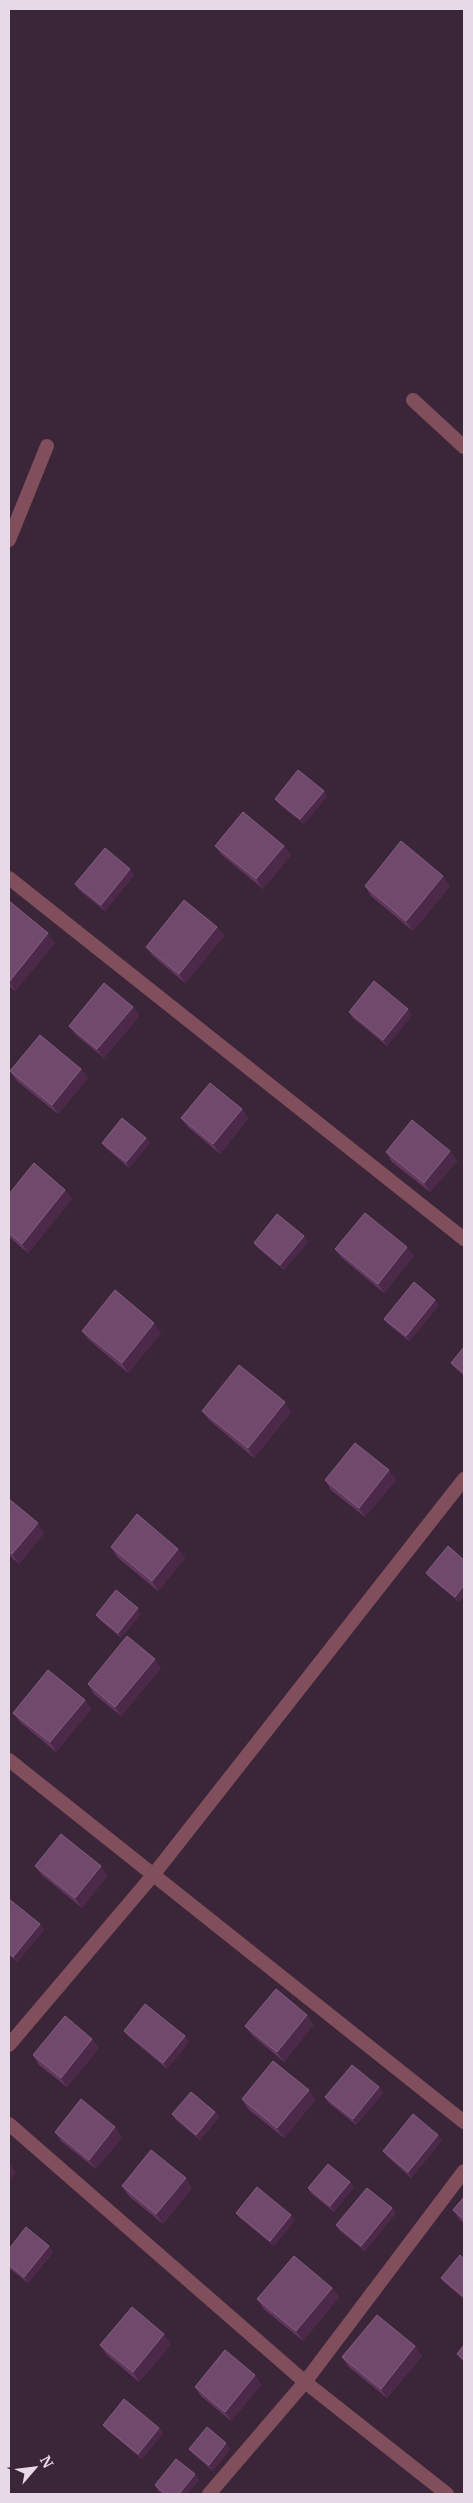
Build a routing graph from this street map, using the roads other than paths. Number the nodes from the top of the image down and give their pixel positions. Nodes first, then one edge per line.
1 (413, 400) dead end
2 (47, 446) dead end
3 (464, 447) edge
4 (9, 540) edge
5 (9, 878) edge
6 (464, 1239) edge
7 (464, 1479) edge
8 (9, 1760) edge
9 (154, 1874) junction
10 (9, 2045) edge
11 (464, 2122) edge
12 (9, 2124) edge
13 (464, 2171) edge
14 (305, 2382) junction
15 (210, 2494) edge
16 (447, 2494) edge

1 - 3 street
2 - 4 street
5 - 6 street
7 - 9 street
8 - 9 street
9 - 10 street
9 - 11 street
12 - 14 street
13 - 14 street
14 - 15 street
14 - 16 street

